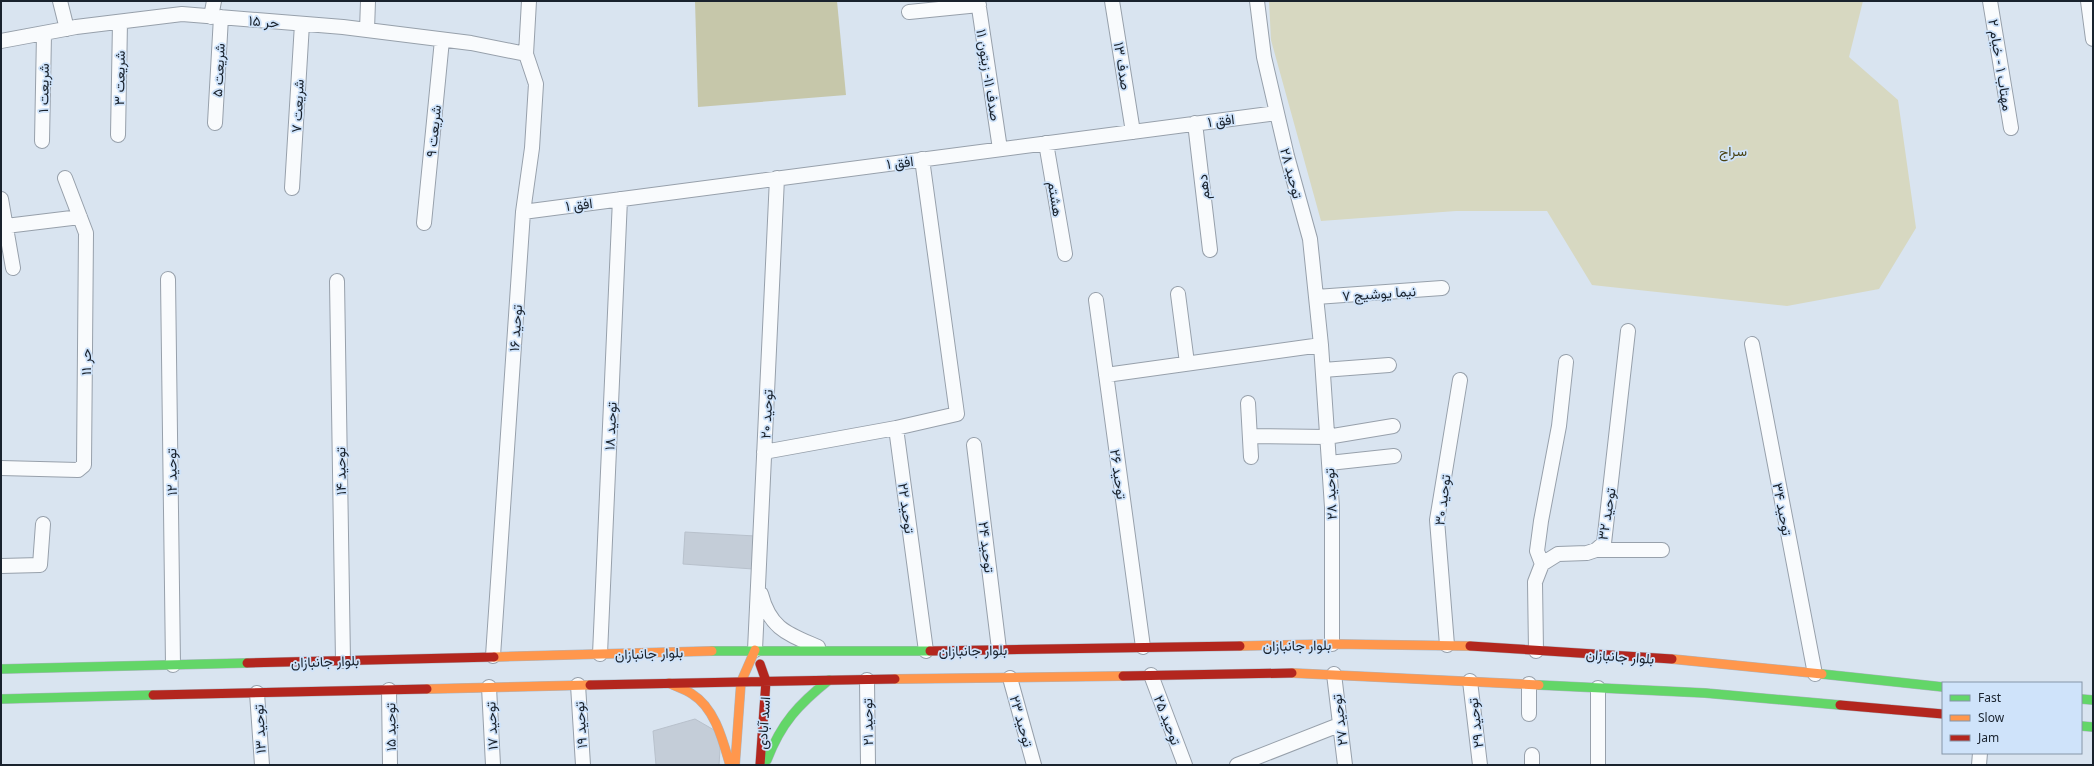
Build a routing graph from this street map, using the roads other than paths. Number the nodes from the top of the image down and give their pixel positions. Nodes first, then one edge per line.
1 (60, 1) edge
2 (214, 1) edge
3 (368, 1) edge
4 (529, 1) edge
5 (1112, 1) edge
6 (1257, 1) edge
7 (1990, 1) edge
8 (2088, 1) edge
9 (979, 3) edge
10 (909, 12) dead end
11 (216, 17) junction
12 (120, 22) junction
13 (302, 24) junction
14 (67, 29) junction
15 (367, 30) junction
16 (44, 34) junction
17 (2093, 39) edge
18 (442, 40) junction
19 (1, 41) edge
20 (526, 54) junction
21 (1277, 113) junction
22 (214, 123) dead end
23 (1195, 123) junction
24 (2011, 128) dead end
25 (1133, 132) junction
26 (118, 135) dead end
27 (42, 141) dead end
28 (1046, 143) junction
29 (1000, 149) junction
30 (922, 159) junction
31 (66, 178) dead end
32 (777, 178) junction
33 (292, 188) dead end
34 (1, 199) edge
35 (620, 199) junction
36 (523, 212) junction
37 (80, 217) junction
38 (424, 223) dead end
39 (6, 226) junction
40 (1210, 250) dead end
41 (1065, 254) dead end
42 (13, 268) dead end
43 (168, 279) dead end
44 (337, 281) dead end
45 (1442, 288) dead end
46 (1178, 294) dead end
47 (1316, 297) junction
48 (1096, 300) dead end
49 (1628, 331) dead end
50 (1752, 344) dead end
51 (1321, 345) junction
52 (1566, 362) dead end
53 (1187, 363) junction
54 (1389, 365) dead end
55 (1323, 370) junction
56 (1106, 375) junction
57 (1460, 380) dead end
58 (1248, 403) dead end
59 (1393, 426) dead end
60 (896, 428) junction
61 (1250, 436) junction
62 (1327, 437) junction
63 (974, 445) dead end
64 (764, 452) junction
65 (1394, 456) dead end
66 (1251, 457) dead end
67 (1329, 463) junction
68 (1, 468) edge
69 (43, 524) dead end
70 (1596, 550) junction
71 (1662, 550) dead end
72 (1542, 564) junction
73 (1, 566) edge
74 (758, 582) junction
75 (1332, 644) junction
76 (1447, 645) junction
77 (1143, 647) junction
78 (755, 650) junction
79 (826, 650) junction
80 (999, 650) junction
81 (926, 651) junction
82 (1536, 651) junction
83 (600, 654) junction
84 (493, 656) junction
85 (343, 661) junction
86 (173, 665) junction
87 (1, 669) edge
88 (1334, 674) junction
89 (1814, 674) junction
90 (1151, 675) junction
91 (1010, 678) junction
92 (829, 680) junction
93 (867, 680) junction
94 (766, 681) junction
95 (1470, 681) junction
96 (741, 682) junction
97 (669, 683) junction
98 (1530, 684) junction
99 (578, 685) junction
100 (489, 687) junction
101 (1942, 687) edge
102 (1598, 688) junction
103 (389, 690) junction
104 (257, 693) junction
105 (1, 699) edge
106 (2082, 699) edge
107 (2093, 700) edge
108 (1529, 714) dead end
109 (1942, 714) edge
110 (1339, 725) junction
111 (2082, 726) edge
112 (2093, 726) edge
113 (1980, 754) edge
114 (262, 765) edge
115 (390, 765) edge
116 (493, 765) edge
117 (583, 765) edge
118 (730, 765) edge
119 (735, 765) edge
120 (760, 765) edge
121 (765, 765) edge
122 (868, 765) edge
123 (1034, 765) edge
124 (1185, 765) edge
125 (1237, 765) edge
126 (1345, 765) edge
127 (1480, 765) edge
128 (1598, 765) edge
129 (1980, 765) edge

1 - 14 street
2 - 11 street, شریعت ۵
3 - 15 street
4 - 20 street, توحید ۱۶
5 - 25 street, صدف ۱۳
6 - 21 street, توحید ۲۸
7 - 24 street, مهتاب ۱ - خیام ۲
8 - 17 street
9 - 10 street
9 - 29 street, صدف ۱۱- زیتون ۱۱
11 - 12 street, حر ۱۵
11 - 13 street, حر ۱۵
11 - 22 street, شریعت ۵
12 - 14 street, حر ۱۵
12 - 26 street, شریعت ۳
13 - 15 street, حر ۱۵
13 - 33 street, شریعت ۷
14 - 16 street, حر ۱۵
15 - 18 street, حر ۱۵
16 - 19 street, حر ۱۵
16 - 27 street, شریعت ۱
18 - 20 street, حر ۱۵
18 - 38 street, شریعت ۹
20 - 36 street, توحید ۱۶
21 - 23 street, افق ۱
21 - 47 street, توحید ۲۸
23 - 25 street, افق ۱
23 - 40 street, دهم
25 - 28 street, افق ۱
28 - 29 street, افق ۱
28 - 41 street, هشتم
29 - 30 street, افق ۱
30 - 32 street, افق ۱
30 - 60 street
31 - 37 street, حر ۱۱
32 - 35 street, افق ۱
32 - 64 street, توحید ۲۰
34 - 39 street
35 - 36 street, افق ۱
35 - 83 street, توحید ۱۸
36 - 84 street, توحید ۱۶
37 - 39 street
37 - 68 street, حر ۱۱
39 - 42 street
43 - 86 street, توحید ۱۲
44 - 85 street, توحید ۱۴
45 - 47 street, نیما یوشیج ۷
46 - 53 street
47 - 51 street, توحید ۲۸
48 - 56 street, توحید ۲۶
49 - 70 street, توحید ۳۲
50 - 89 street, توحید ۳۴
51 - 53 street
51 - 55 street, توحید ۲۸
52 - 72 street
53 - 56 street
54 - 55 street
55 - 62 street, توحید ۲۸
56 - 77 street, توحید ۲۶
57 - 76 street, توحید ۳۰
58 - 61 street
59 - 62 street
60 - 64 street
60 - 81 street, توحید ۲۲
61 - 62 street
61 - 66 street
62 - 67 street, توحید ۲۸
63 - 80 street, توحید ۲۴
64 - 74 street, توحید ۲۰
65 - 67 street
67 - 75 street, توحید ۲۸
69 - 73 street
70 - 71 street
70 - 72 street, توحید ۳۲
72 - 82 street
74 - 78 street, توحید ۲۰
74 - 79 street
75 - 76 main road, بلوار جانبازان
75 - 77 main road, بلوار جانبازان
76 - 82 main road, بلوار جانبازان
77 - 80 main road, بلوار جانبازان
78 - 79 main road, بلوار جانبازان
78 - 83 main road, بلوار جانبازان
78 - 94 main road
78 - 96 main road, اسد آبادی
79 - 81 main road, بلوار جانبازان
80 - 81 main road, بلوار جانبازان
82 - 89 main road, بلوار جانبازان
83 - 84 main road, بلوار جانبازان
84 - 85 main road, بلوار جانبازان
85 - 86 main road, بلوار جانبازان
86 - 87 main road, بلوار جانبازان
88 - 90 main road, بلوار جانبازان
88 - 95 main road, بلوار جانبازان
88 - 110 street, توحید ۲۷
89 - 101 main road, بلوار جانبازان
90 - 91 main road, بلوار جانبازان
90 - 124 street, توحید ۲۵
91 - 93 main road, بلوار جانبازان
91 - 123 street, توحید ۲۳
92 - 93 main road, بلوار جانبازان
92 - 94 main road, بلوار جانبازان
92 - 121 main road
93 - 122 street, توحید ۲۱
94 - 96 main road, بلوار جانبازان
94 - 120 main road, اسد آبادی
95 - 98 main road, بلوار جانبازان
95 - 127 street, توحید ۲۹
96 - 97 main road, بلوار جانبازان
96 - 119 main road, اسد آبادی
97 - 99 main road, بلوار جانبازان
97 - 118 main road
98 - 102 main road, بلوار جانبازان
98 - 108 street
99 - 100 main road, بلوار جانبازان
99 - 117 street, توحید ۱۹
100 - 103 main road, بلوار جانبازان
100 - 116 street, توحید ۱۷
102 - 109 main road, بلوار جانبازان
102 - 128 street
103 - 104 main road, بلوار جانبازان
103 - 115 street, توحید ۱۵
104 - 105 main road, بلوار جانبازان
104 - 114 street, توحید ۱۳
106 - 107 main road
110 - 125 street
110 - 126 street, توحید ۲۷
111 - 112 main road
113 - 129 street

